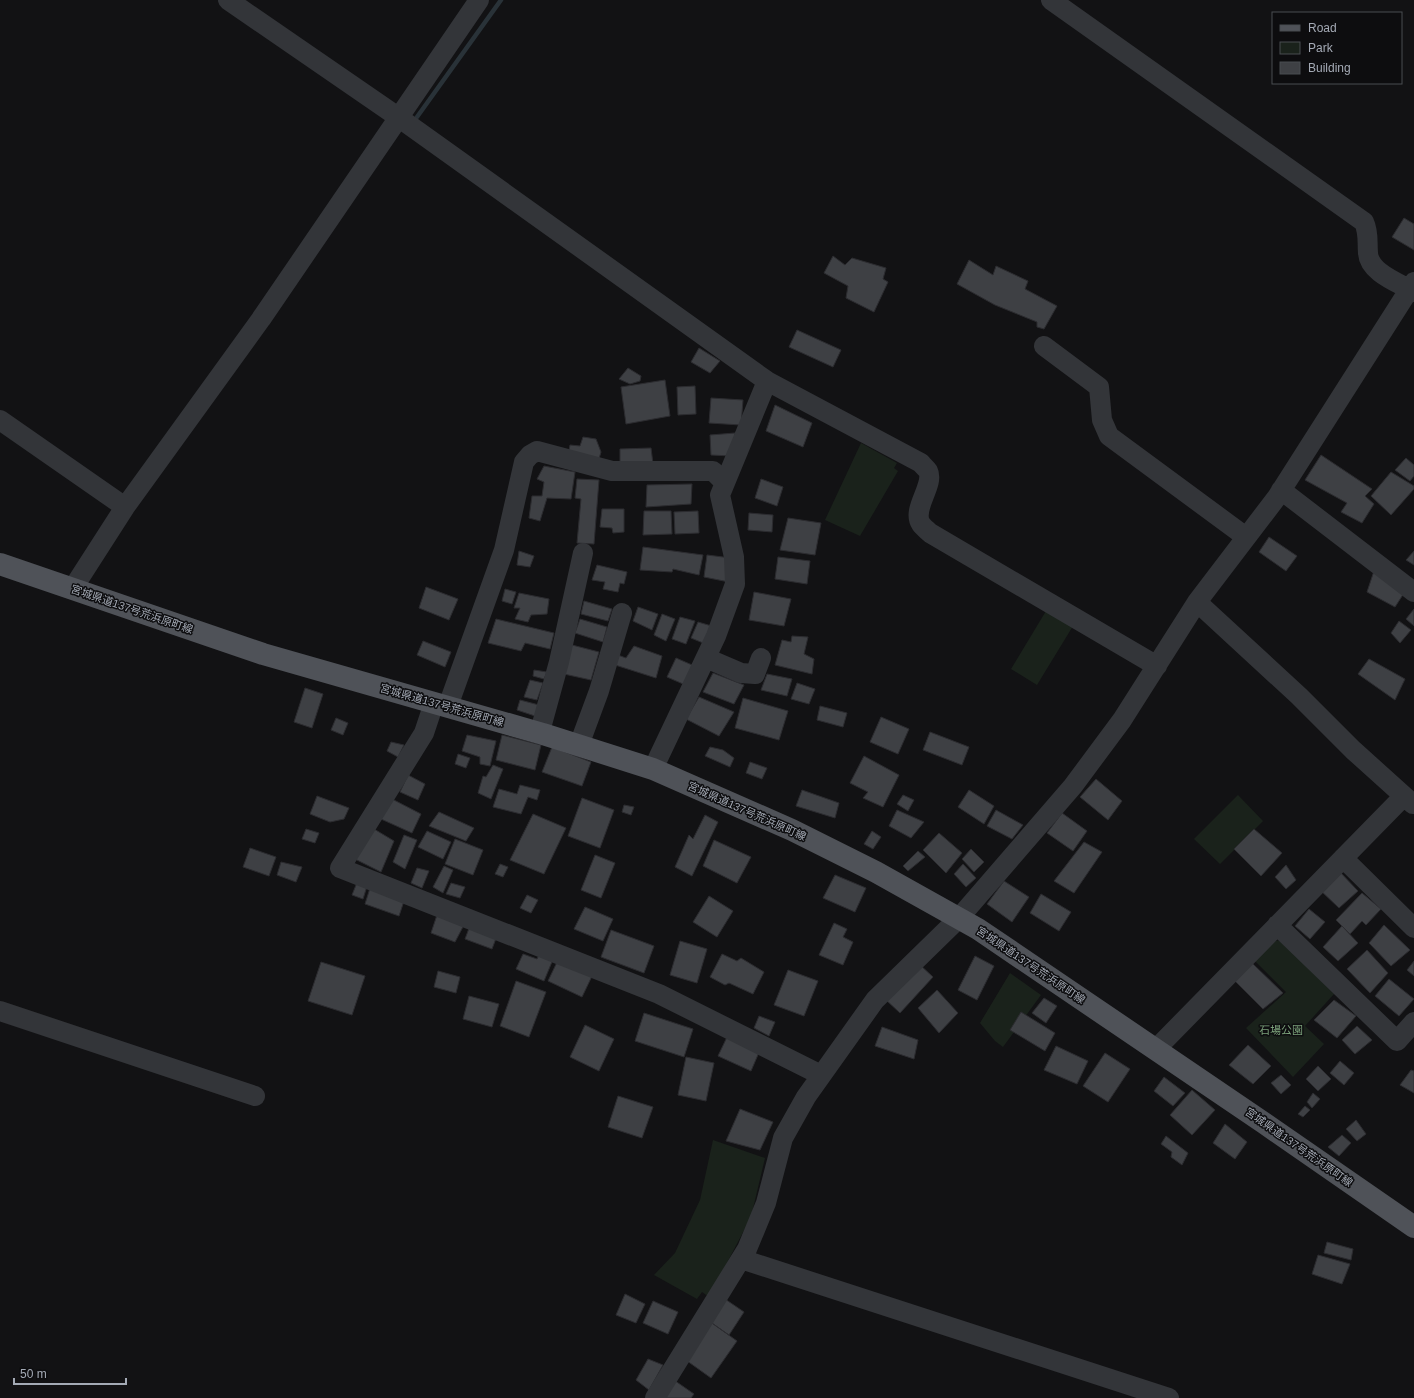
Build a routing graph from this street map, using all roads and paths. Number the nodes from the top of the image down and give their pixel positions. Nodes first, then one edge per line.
1 (228, 0) edge
2 (479, 0) edge
3 (1052, 0) edge
4 (398, 117) junction
5 (1412, 288) edge
6 (1044, 346) dead end
7 (767, 381) junction
8 (0, 420) edge
9 (724, 482) junction
10 (1286, 484) junction
11 (125, 507) junction
12 (1246, 537) junction
13 (582, 553) dead end
14 (0, 564) edge
15 (73, 588) junction
16 (1414, 592) edge
17 (1197, 602) junction
18 (622, 613) dead end
19 (706, 658) junction
20 (761, 658) dead end
21 (1157, 666) junction
22 (441, 705) junction
23 (542, 724) dead end
24 (582, 737) dead end
25 (653, 769) junction
26 (1409, 800) edge
27 (1343, 858) junction
28 (959, 918) junction
29 (1412, 924) edge
30 (1277, 925) junction
31 (0, 1012) edge
32 (1414, 1022) edge
33 (1156, 1049) junction
34 (821, 1075) junction
35 (255, 1096) dead end
36 (1414, 1227) edge
37 (741, 1259) junction
38 (655, 1398) edge
39 (1169, 1398) edge

1 - 4 street
2 - 4 street
3 - 5 street
4 - 7 street
4 - 11 street
5 - 10 street
6 - 12 street
7 - 9 street
7 - 21 street
8 - 11 street
9 - 19 street
9 - 22 street
10 - 12 street
10 - 16 street
11 - 15 street
12 - 17 street
13 - 23 street
14 - 15 main road, 宮城県道137号荒浜原町線
15 - 22 main road, 宮城県道137号荒浜原町線
17 - 21 street
17 - 26 street
18 - 24 street
19 - 20 street
19 - 25 street
21 - 28 street
22 - 25 main road, 宮城県道137号荒浜原町線
22 - 34 street
25 - 28 main road, 宮城県道137号荒浜原町線
26 - 27 street
27 - 29 street
27 - 30 street
28 - 33 main road, 宮城県道137号荒浜原町線
28 - 34 street
30 - 32 street
30 - 33 street
31 - 35 street
33 - 36 main road, 宮城県道137号荒浜原町線
34 - 37 street
37 - 38 street
37 - 39 street

